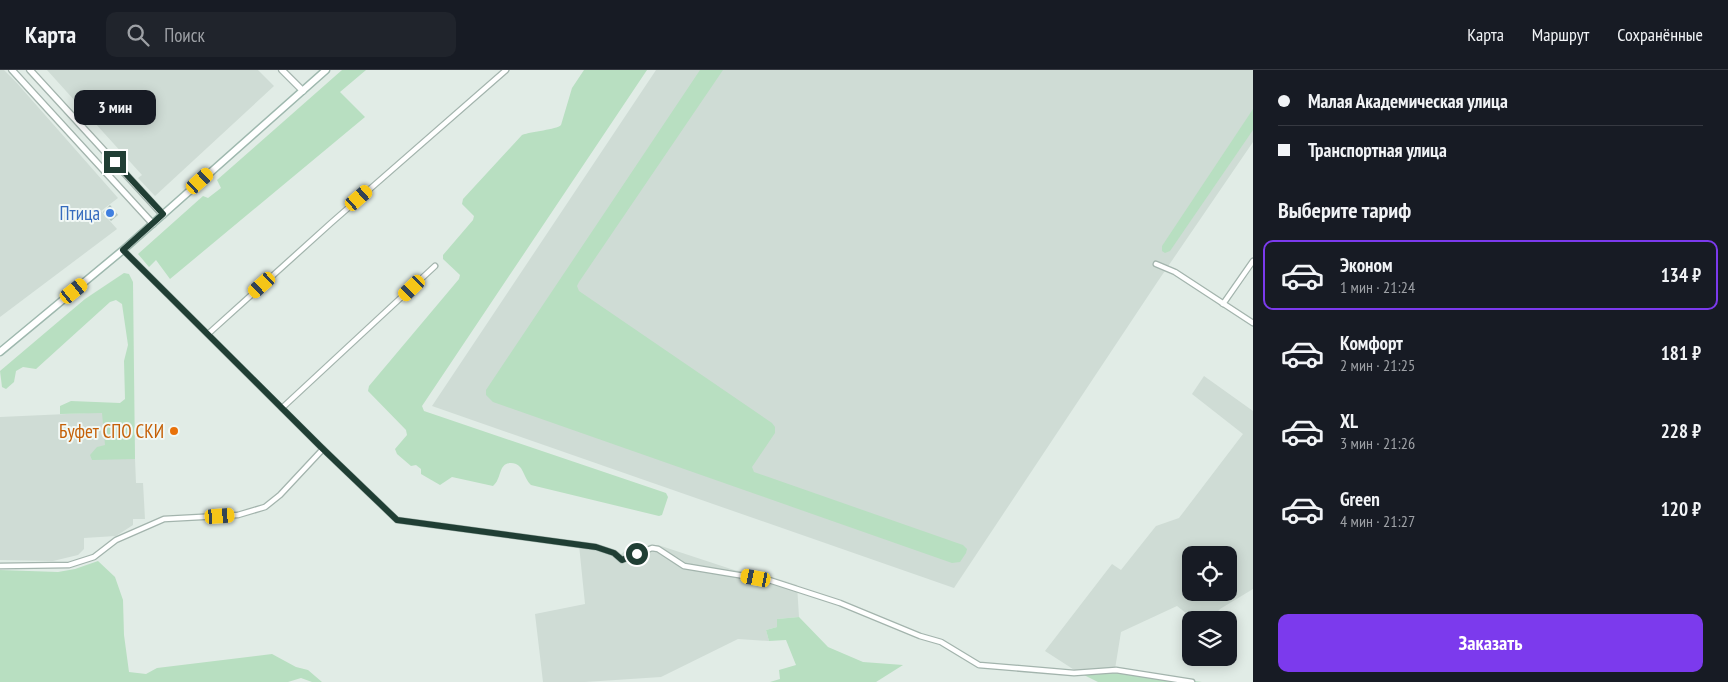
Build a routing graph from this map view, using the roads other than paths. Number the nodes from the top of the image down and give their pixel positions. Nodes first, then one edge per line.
1 (12, 70) edge
2 (30, 70) edge
3 (282, 70) edge
4 (326, 70) edge
5 (506, 70) edge
6 (303, 91) junction
7 (163, 214) junction
8 (153, 224) junction
9 (123, 250) junction
10 (1253, 261) edge
11 (1156, 264) dead end
12 (436, 266) dead end
13 (1223, 304) junction
14 (1253, 323) edge
15 (208, 334) junction
16 (0, 352) edge
17 (282, 408) junction
18 (323, 449) junction
19 (0, 566) edge
20 (1192, 682) edge

1 - 8 street
2 - 7 street
3 - 6 street
4 - 6 main road
5 - 15 street
6 - 7 main road
7 - 8 main road
8 - 9 main road
9 - 15 street
9 - 16 main road
10 - 13 street
11 - 13 street
12 - 17 street
13 - 14 street
15 - 17 street
17 - 18 street
18 - 19 street
18 - 20 street

